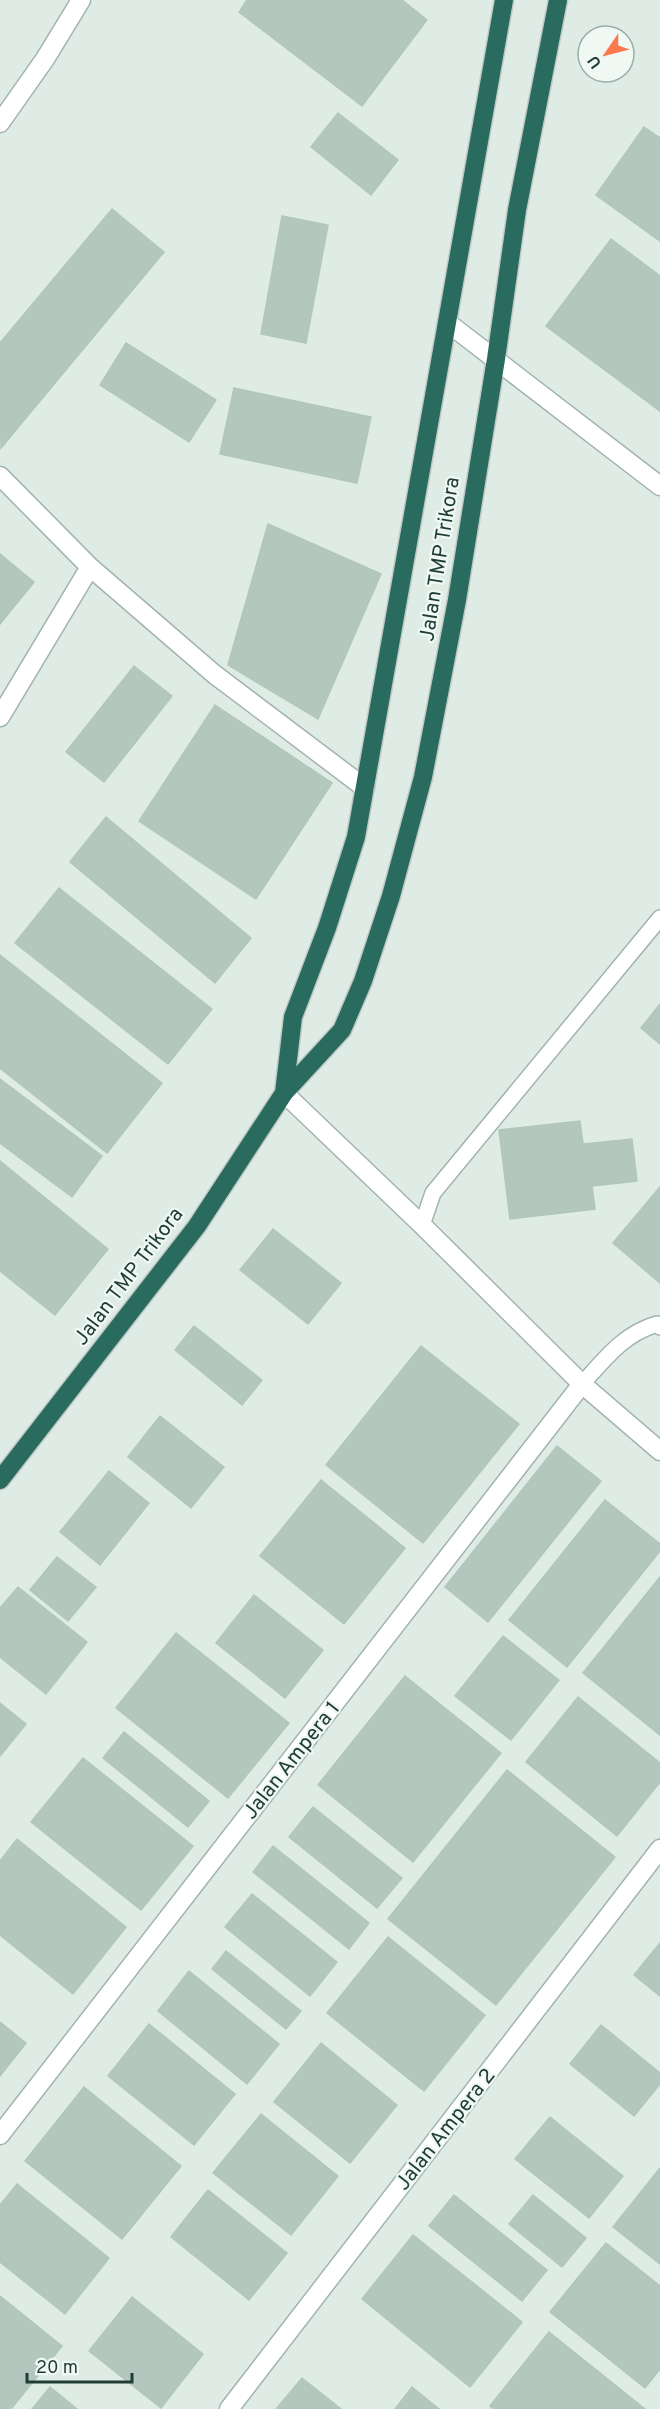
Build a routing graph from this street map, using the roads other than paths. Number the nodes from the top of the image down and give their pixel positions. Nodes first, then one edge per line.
1 (81, 0) edge
2 (504, 0) edge
3 (558, 0) edge
4 (0, 123) edge
5 (448, 323) junction
6 (496, 359) junction
7 (0, 476) edge
8 (660, 486) edge
9 (90, 567) junction
10 (0, 717) edge
11 (365, 788) junction
12 (660, 918) edge
13 (284, 1093) junction
14 (422, 1225) junction
15 (660, 1327) edge
16 (582, 1384) junction
17 (660, 1451) edge
18 (0, 1480) edge
19 (660, 1849) edge
20 (0, 2135) edge
21 (229, 2409) edge

1 - 4 street
2 - 5 highway, Jalan TMP Trikora
3 - 6 highway, Jalan TMP Trikora
5 - 6 street
5 - 11 highway, Jalan TMP Trikora
6 - 8 street
6 - 13 highway, Jalan TMP Trikora
7 - 9 street
9 - 10 street
9 - 11 street
11 - 13 highway, Jalan TMP Trikora
12 - 14 lane
13 - 14 street
13 - 18 highway, Jalan TMP Trikora
14 - 16 street
15 - 16 lane
16 - 17 street
16 - 20 street, Jalan Ampera 1
19 - 21 street, Jalan Ampera 2

